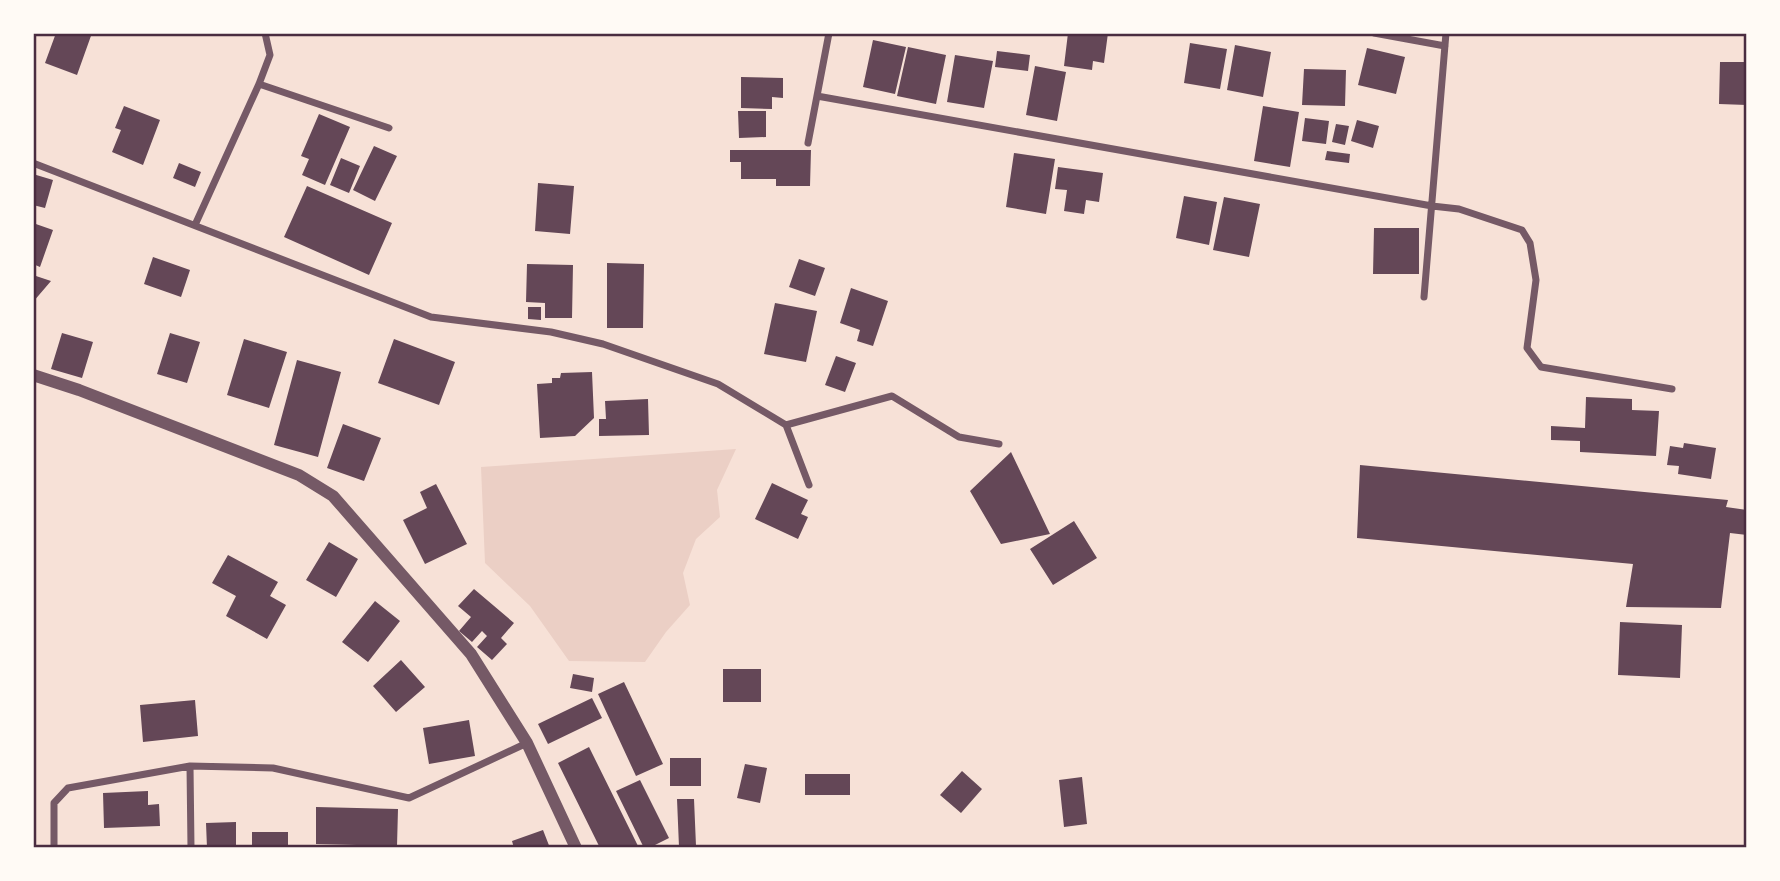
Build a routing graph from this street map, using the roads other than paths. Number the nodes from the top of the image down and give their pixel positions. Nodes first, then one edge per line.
1 (265, 33) edge
2 (829, 33) edge
3 (1374, 33) edge
4 (1446, 33) edge
5 (1446, 46) junction
6 (259, 85) junction
7 (817, 96) junction
8 (389, 128) dead end
9 (808, 143) dead end
10 (33, 163) edge
11 (1432, 206) junction
12 (195, 225) junction
13 (1424, 297) dead end
14 (33, 375) edge
15 (1672, 389) dead end
16 (786, 425) junction
17 (999, 444) dead end
18 (809, 485) dead end
19 (527, 743) junction
20 (190, 766) junction
21 (54, 848) edge
22 (191, 848) edge
23 (576, 848) edge

1 - 6 street
2 - 7 street
3 - 5 street
4 - 5 street
5 - 11 street
6 - 8 street
6 - 12 street
7 - 9 street
7 - 11 street
10 - 12 street
11 - 13 street
11 - 15 street
12 - 16 street
14 - 19 street
16 - 17 street
16 - 18 street
19 - 20 street
19 - 23 street
20 - 21 street
20 - 22 street

